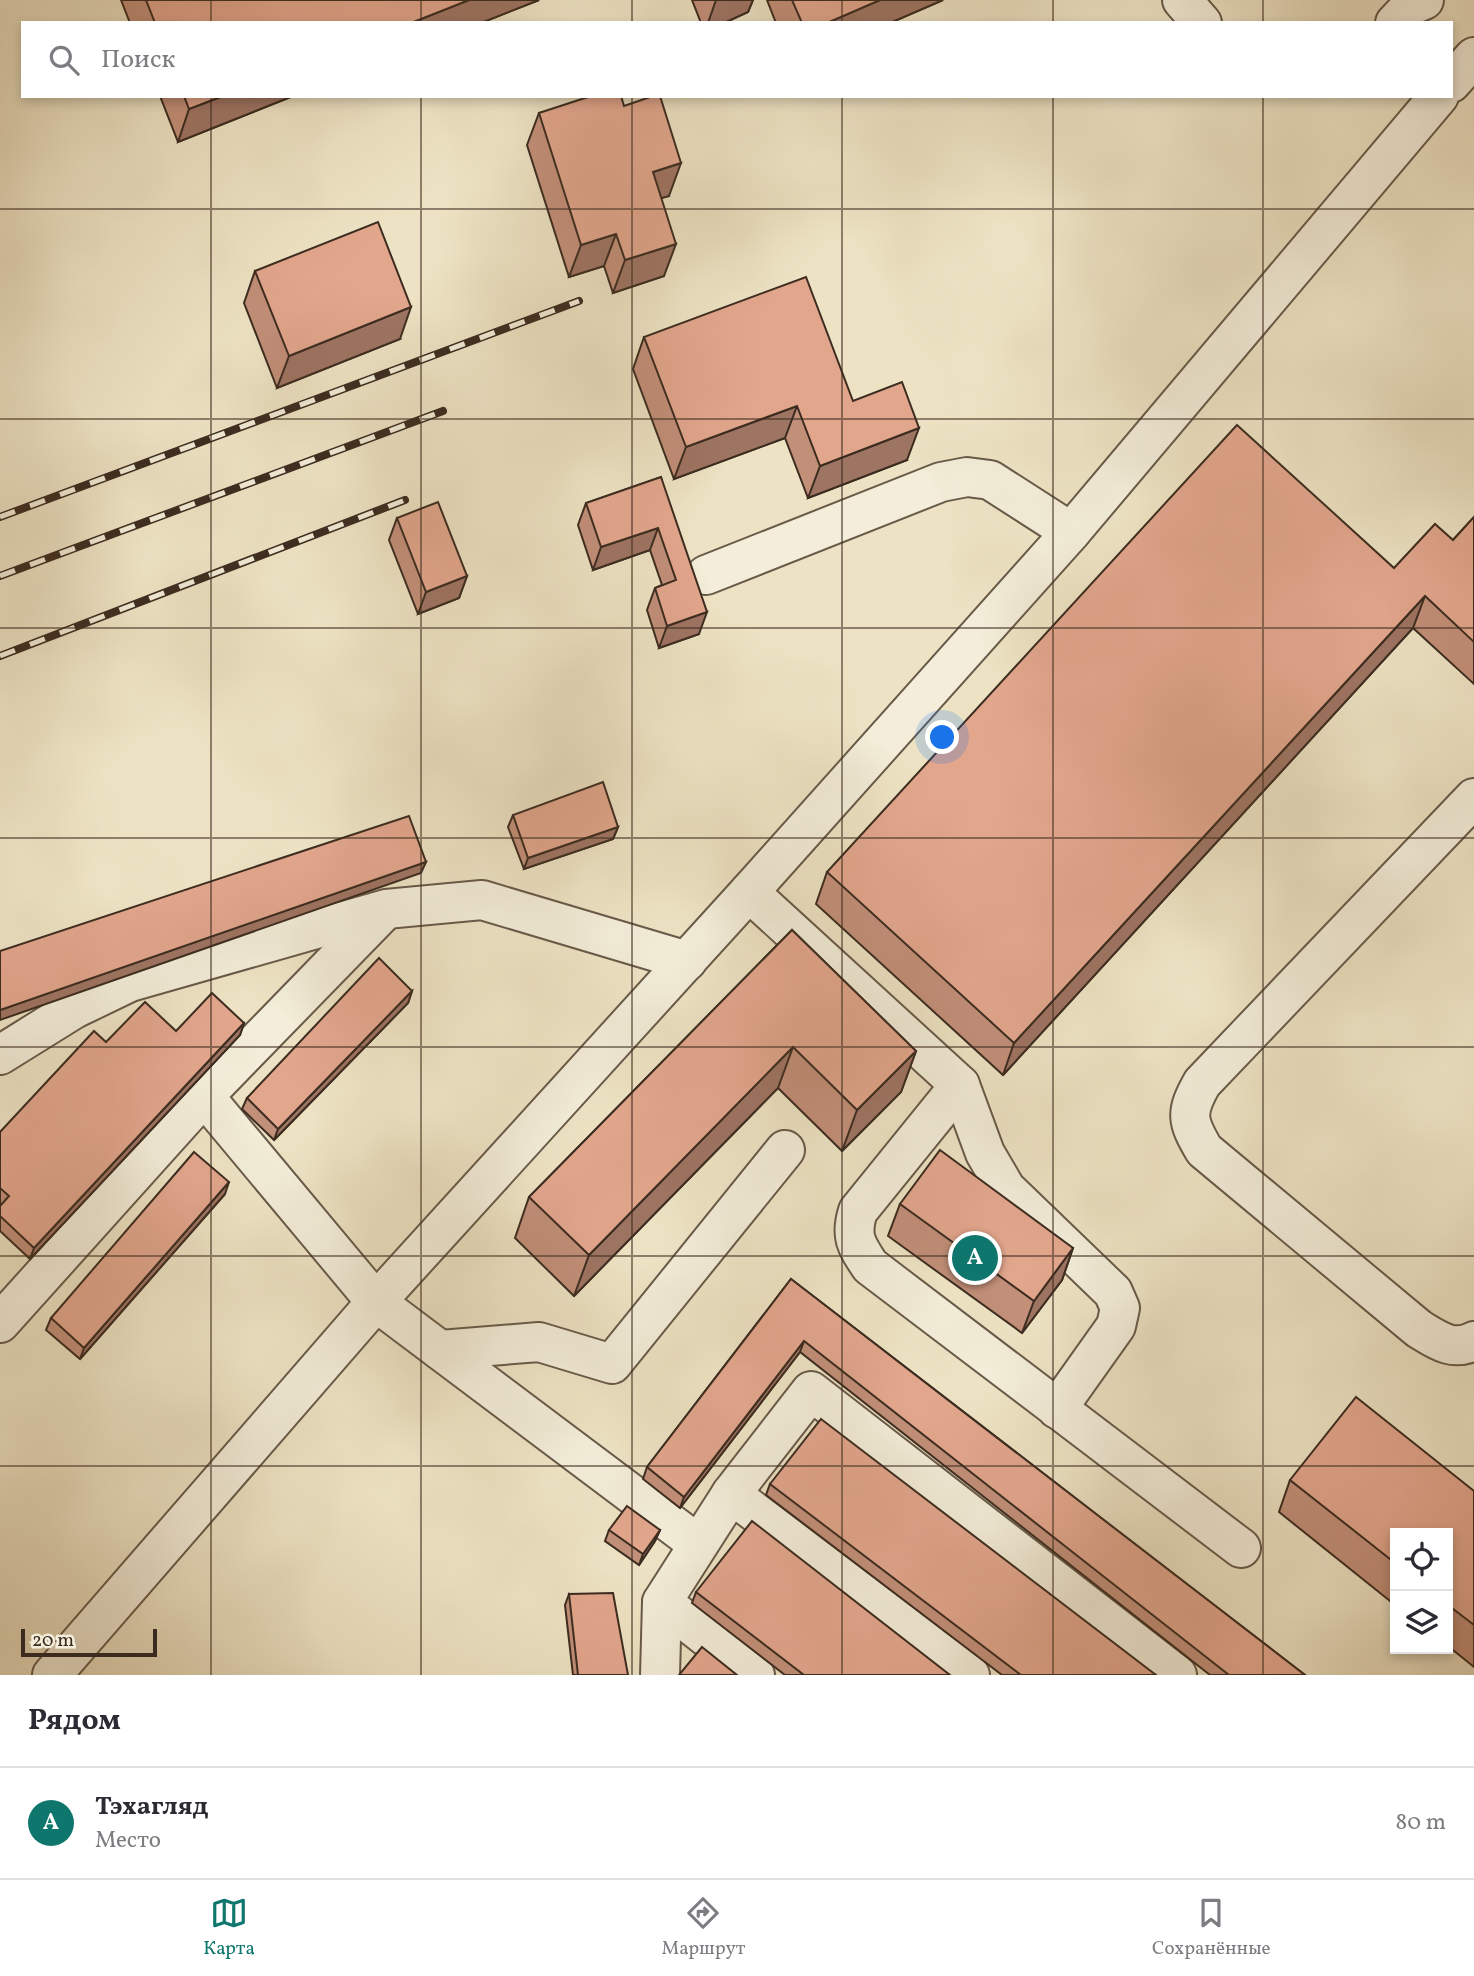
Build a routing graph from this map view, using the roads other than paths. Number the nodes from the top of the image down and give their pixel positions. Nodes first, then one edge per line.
1 (1182, 0) edge
2 (1424, 0) edge
3 (1200, 21) edge
4 (1397, 21) edge
5 (1474, 57) edge
6 (1453, 81) edge
7 (1438, 98) edge
8 (1071, 533) junction
9 (706, 575) dead end
10 (1474, 798) edge
11 (749, 892) junction
12 (386, 909) junction
13 (687, 961) junction
14 (0, 1055) edge
15 (960, 1085) junction
16 (204, 1096) junction
17 (785, 1150) dead end
18 (376, 1302) junction
19 (2, 1313) edge
20 (1474, 1341) edge
21 (440, 1350) junction
22 (1057, 1409) junction
23 (731, 1494) junction
24 (698, 1544) junction
25 (1241, 1548) dead end
26 (662, 1602) junction
27 (52, 1675) edge
28 (660, 1675) edge
29 (755, 1675) edge
30 (970, 1675) edge
31 (1177, 1675) edge

1 - 3 lane
2 - 4 lane
5 - 6 lane
7 - 8 lane
8 - 9 lane
8 - 11 lane
10 - 20 lane
11 - 13 lane
11 - 15 lane
12 - 13 lane
12 - 14 lane
12 - 16 lane
13 - 18 lane
15 - 22 lane
15 - 22 lane
16 - 18 lane
16 - 19 lane
17 - 21 lane
18 - 21 lane
18 - 27 lane
21 - 24 lane
22 - 25 lane
23 - 24 lane
23 - 30 lane
23 - 31 lane
24 - 26 lane
26 - 28 lane
26 - 29 lane

